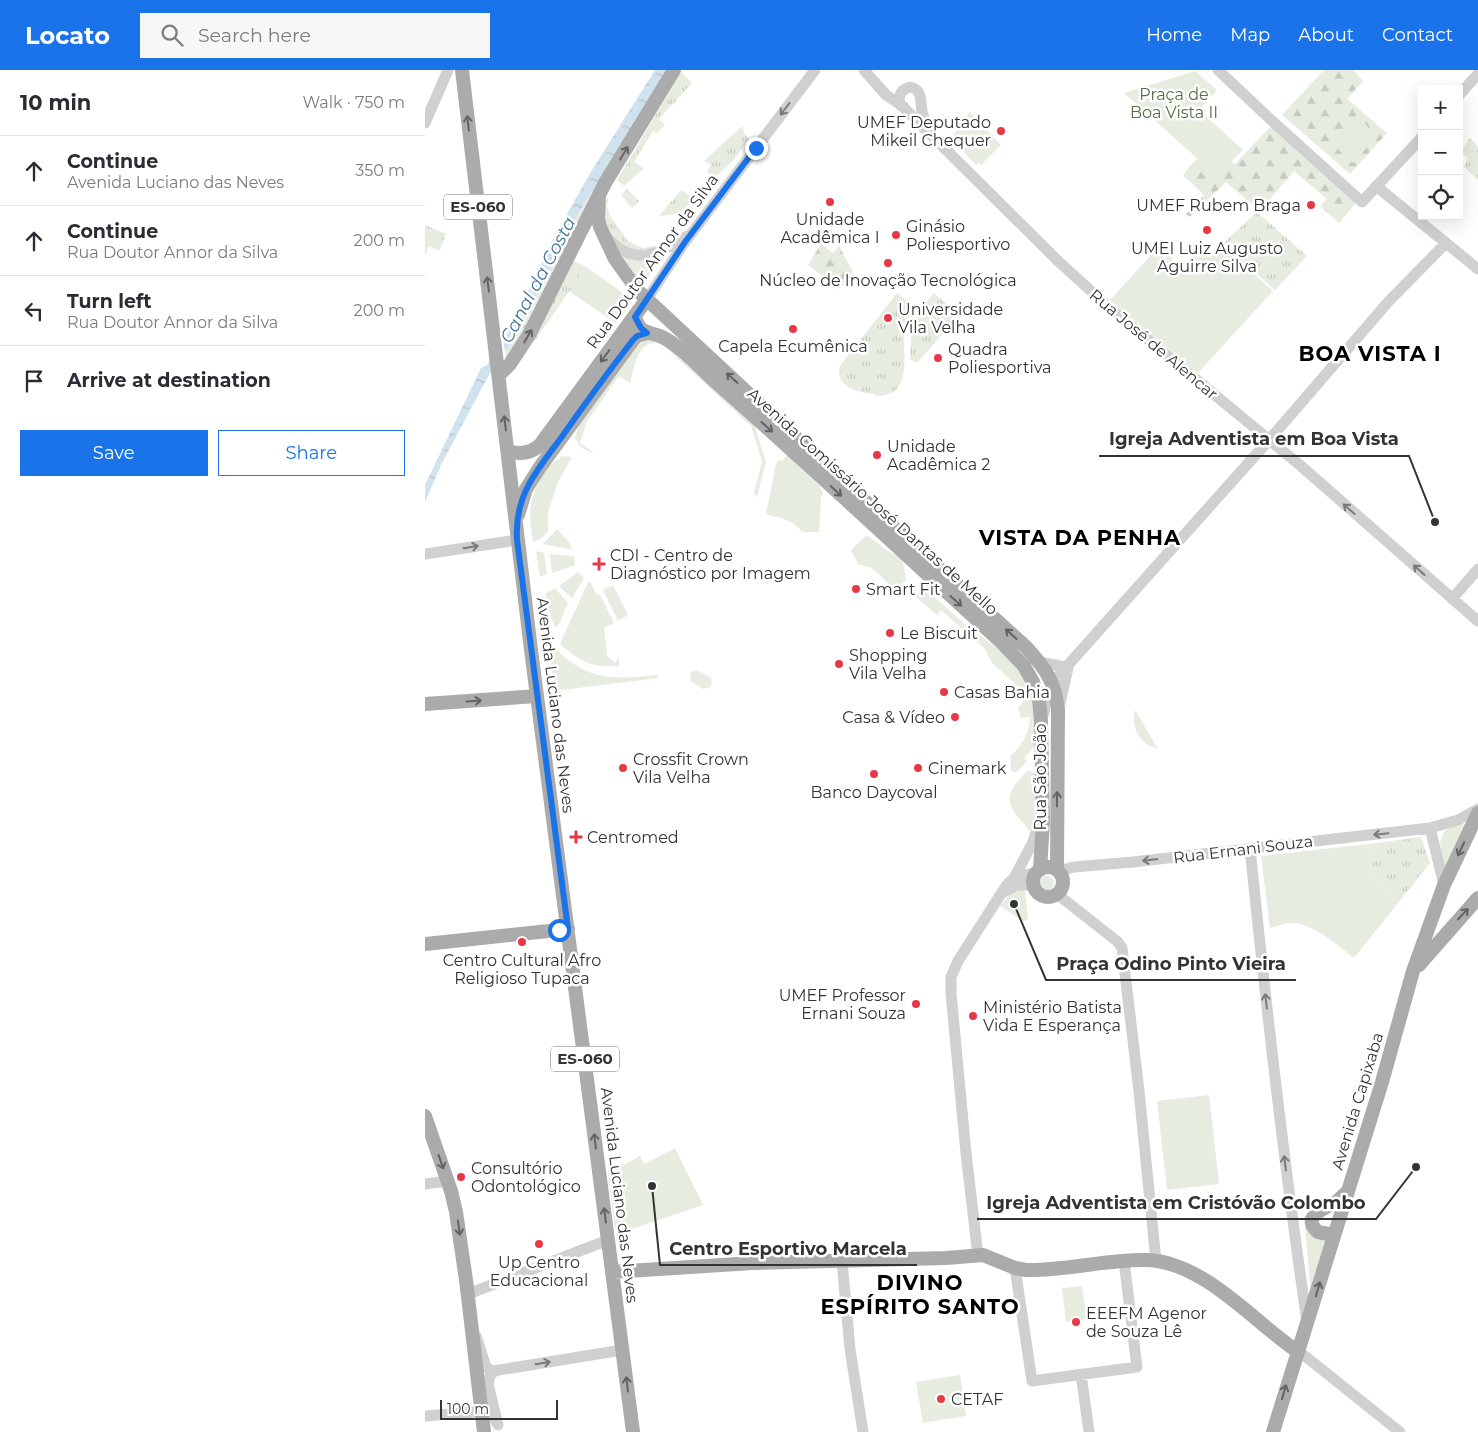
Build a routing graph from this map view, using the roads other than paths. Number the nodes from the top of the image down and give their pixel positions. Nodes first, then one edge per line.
1 (448, 70) edge
2 (462, 70) edge
3 (674, 70) edge
4 (815, 70) edge
5 (864, 70) edge
6 (1218, 70) edge
7 (1231, 70) edge
8 (1478, 74) edge
9 (875, 83) junction
10 (1238, 90) junction
11 (901, 91) junction
12 (1463, 91) edge
13 (921, 101) junction
14 (903, 107) junction
15 (425, 123) edge
16 (932, 136) junction
17 (1418, 141) edge
18 (1377, 186) junction
19 (599, 195) junction
20 (693, 232) junction
21 (604, 234) junction
22 (1446, 243) junction
23 (1478, 269) edge
24 (647, 299) junction
25 (636, 316) junction
26 (661, 317) junction
27 (647, 333) junction
28 (499, 370) junction
29 (1269, 440) junction
30 (787, 446) junction
31 (508, 451) junction
32 (828, 467) junction
33 (516, 526) junction
34 (517, 540) junction
35 (425, 554) edge
36 (1478, 568) edge
37 (1452, 599) junction
38 (1478, 621) edge
39 (1038, 660) junction
40 (1067, 666) junction
41 (1053, 685) junction
42 (537, 696) junction
43 (425, 704) edge
44 (1058, 710) junction
45 (1041, 722) junction
46 (1042, 808) junction
47 (1478, 809) edge
48 (1478, 813) edge
49 (1443, 825) junction
50 (1430, 828) junction
51 (1435, 846) junction
52 (1057, 848) junction
53 (1250, 848) junction
54 (1074, 867) junction
55 (1057, 870) junction
56 (1037, 875) junction
57 (1014, 878) junction
58 (1444, 885) junction
59 (1057, 894) junction
60 (999, 896) junction
61 (1478, 898) edge
62 (1432, 917) junction
63 (568, 929) junction
64 (1449, 929) junction
65 (425, 944) edge
66 (1413, 972) junction
67 (425, 1116) edge
68 (448, 1181) junction
69 (425, 1184) edge
70 (1348, 1192) junction
71 (1335, 1235) junction
72 (608, 1240) junction
73 (978, 1256) junction
74 (842, 1261) junction
75 (1124, 1261) junction
76 (1156, 1261) junction
77 (1015, 1268) junction
78 (613, 1272) junction
79 (468, 1294) junction
80 (1307, 1324) junction
81 (472, 1327) junction
82 (622, 1350) junction
83 (1297, 1352) junction
84 (495, 1371) junction
85 (1081, 1374) junction
86 (481, 1411) junction
87 (425, 1416) edge
88 (499, 1429) edge
89 (484, 1432) edge
90 (633, 1432) edge
91 (863, 1432) edge
92 (1089, 1432) edge
93 (1273, 1432) edge
94 (1400, 1432) edge

1 - 15 street
28 -> 2 main road, Avenida Luciano das Neves / ES-060
19 -> 3 main road
4 -> 20 street, Rua Doutor Annor da Silva
5 - 9 street, Rua José de Alencar
6 - 10 street
7 - 10 street
8 - 12 street
9 - 11 street
9 - 14 street, Rua José de Alencar
10 - 18 street
11 - 13 street
11 - 14 street
13 - 14 street
13 - 16 street, Rua José de Alencar
14 - 16 street, Rua José de Alencar
16 - 29 street, Rua José de Alencar
17 - 18 street
18 - 22 street
19 - 21 main road, Avenida Comissário José Dantas de Mello
28 -> 19 main road
20 - 21 street
20 - 24 street, Rua Doutor Annor da Silva
21 - 24 main road, Avenida Comissário José Dantas de Mello
22 - 23 street
22 - 29 street
24 - 25 main road, Rua Doutor Annor da Silva
24 - 26 main road, Avenida Comissário José Dantas de Mello
25 - 26 main road
25 - 27 main road
25 -> 31 main road, Rua Doutor Annor da Silva
26 - 27 main road
32 -> 26 main road, Avenida Comissário José Dantas de Mello
27 -> 30 main road, Avenida Comissário José Dantas de Mello
27 - 33 main road, Rua Doutor Annor da Silva
31 -> 28 main road, Avenida Luciano das Neves / ES-060
37 -> 29 street, Rua José de Alencar
29 - 40 street
30 - 32 street
30 -> 45 main road, Avenida Comissário José Dantas de Mello
31 - 33 main road, Avenida Luciano das Neves / ES-060
39 -> 32 main road, Avenida Comissário José Dantas de Mello
33 - 34 main road, Avenida Luciano das Neves / ES-060
35 -> 34 street
34 - 42 main road, Avenida Luciano das Neves / ES-060
36 - 37 street
37 - 38 street, Rua José de Alencar
39 - 40 street
39 - 41 main road, Avenida Comissário José Dantas de Mello
40 - 41 street
40 - 44 street
41 - 44 main road, Rua São João
41 - 45 street
43 -> 42 main road
42 - 63 main road, Avenida Luciano das Neves / ES-060
52 -> 44 main road, Rua São João
45 - 46 main road, Rua São João
46 - 56 main road, Rua São João
46 - 57 street
47 - 49 street, Rua Ernani Souza
48 -> 58 main road, Avenida Capixaba
49 - 50 street, Rua Ernani Souza
49 - 51 street
50 - 51 street
50 -> 53 street, Rua Ernani Souza
51 - 58 street
52 - 54 street
52 - 55 main road, Rua São João
53 -> 54 street, Rua Ernani Souza
80 -> 53 street
54 - 55 street, Rua Ernani Souza
55 - 56 main road
55 - 59 main road
56 - 57 street
56 - 59 main road
56 - 60 street
57 - 60 street
58 - 62 main road, Avenida Capixaba
59 - 76 street
60 - 73 street
64 -> 61 main road
62 - 64 main road
62 - 66 main road, Avenida Capixaba
63 - 65 main road
72 -> 63 main road, Avenida Luciano das Neves / ES-060
64 - 66 main road
66 - 70 main road, Avenida Capixaba
67 -> 68 main road
68 - 69 street
68 -> 79 main road
70 - 71 main road, Avenida Capixaba
70 - 71 main road
80 -> 71 main road, Avenida Capixaba
72 - 78 main road, Avenida Luciano das Neves / ES-060
72 - 79 street
73 - 74 main road
73 - 77 main road
74 - 78 main road
74 - 91 street
75 - 76 main road
75 - 77 main road
75 - 85 street
76 - 83 main road
77 - 85 street
78 - 82 main road, Avenida Luciano das Neves / ES-060
79 - 81 main road
80 - 83 main road, Avenida Capixaba
81 - 84 street
81 - 86 main road
84 -> 82 street
90 -> 82 main road, Avenida Luciano das Neves / ES-060
93 -> 83 main road, Avenida Capixaba
83 - 94 street
84 - 88 street
85 - 92 street
86 - 87 street
86 - 88 street
86 - 89 main road

